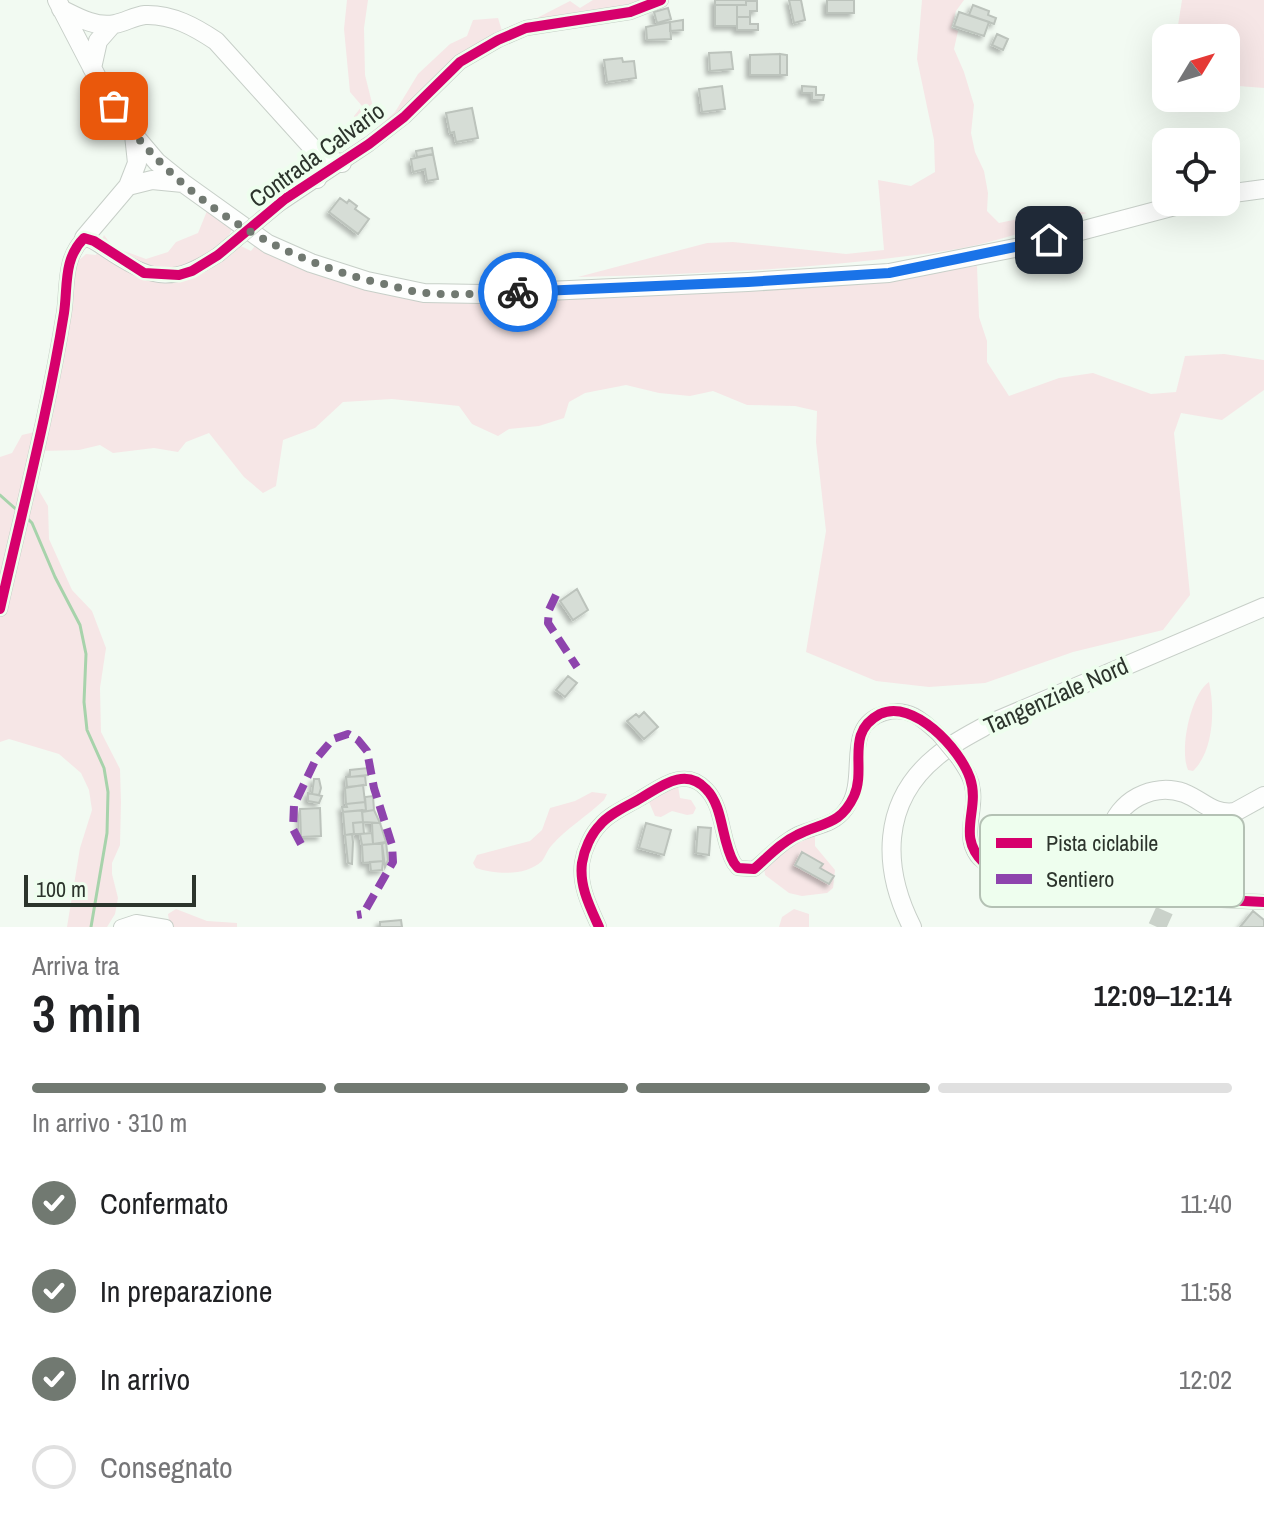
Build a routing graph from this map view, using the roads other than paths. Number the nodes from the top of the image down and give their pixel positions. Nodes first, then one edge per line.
1 (661, 0) edge
2 (59, 4) edge
3 (112, 25) junction
4 (92, 68) junction
5 (134, 135) junction
6 (319, 155) junction
7 (342, 163) junction
8 (317, 179) junction
9 (183, 183) junction
10 (128, 186) junction
11 (1264, 189) edge
12 (1240, 192) edge
13 (1152, 212) edge
14 (84, 238) junction
15 (1264, 607) edge
16 (0, 609) edge
17 (1264, 796) edge
18 (1206, 808) junction
19 (1235, 812) junction
20 (1118, 815) edge
21 (1207, 815) tunnel mouth
22 (1231, 815) edge
23 (980, 856) edge
24 (1244, 900) edge
25 (1264, 902) edge
26 (121, 927) edge
27 (166, 927) edge
28 (599, 927) edge
29 (912, 927) edge

1 - 7 street, Contrada Calvario
2 - 3 main road
2 - 4 main road
3 - 4 main road
3 - 6 main road
4 - 5 main road
5 - 9 main road
5 - 10 main road
6 - 7 main road
6 - 8 main road
7 - 8 street, Contrada Calvario
8 - 14 street, Contrada Calvario, bridge
9 - 10 main road
9 - 13 main road
10 - 14 main road
11 - 12 main road
14 - 16 street
15 - 29 main road, Tangenziale Nord
17 - 19 main road
18 - 19 main road
18 - 20 main road
18 - 21 main road
19 - 22 main road
23 - 28 street, bridge
24 - 25 street
26 - 27 street

